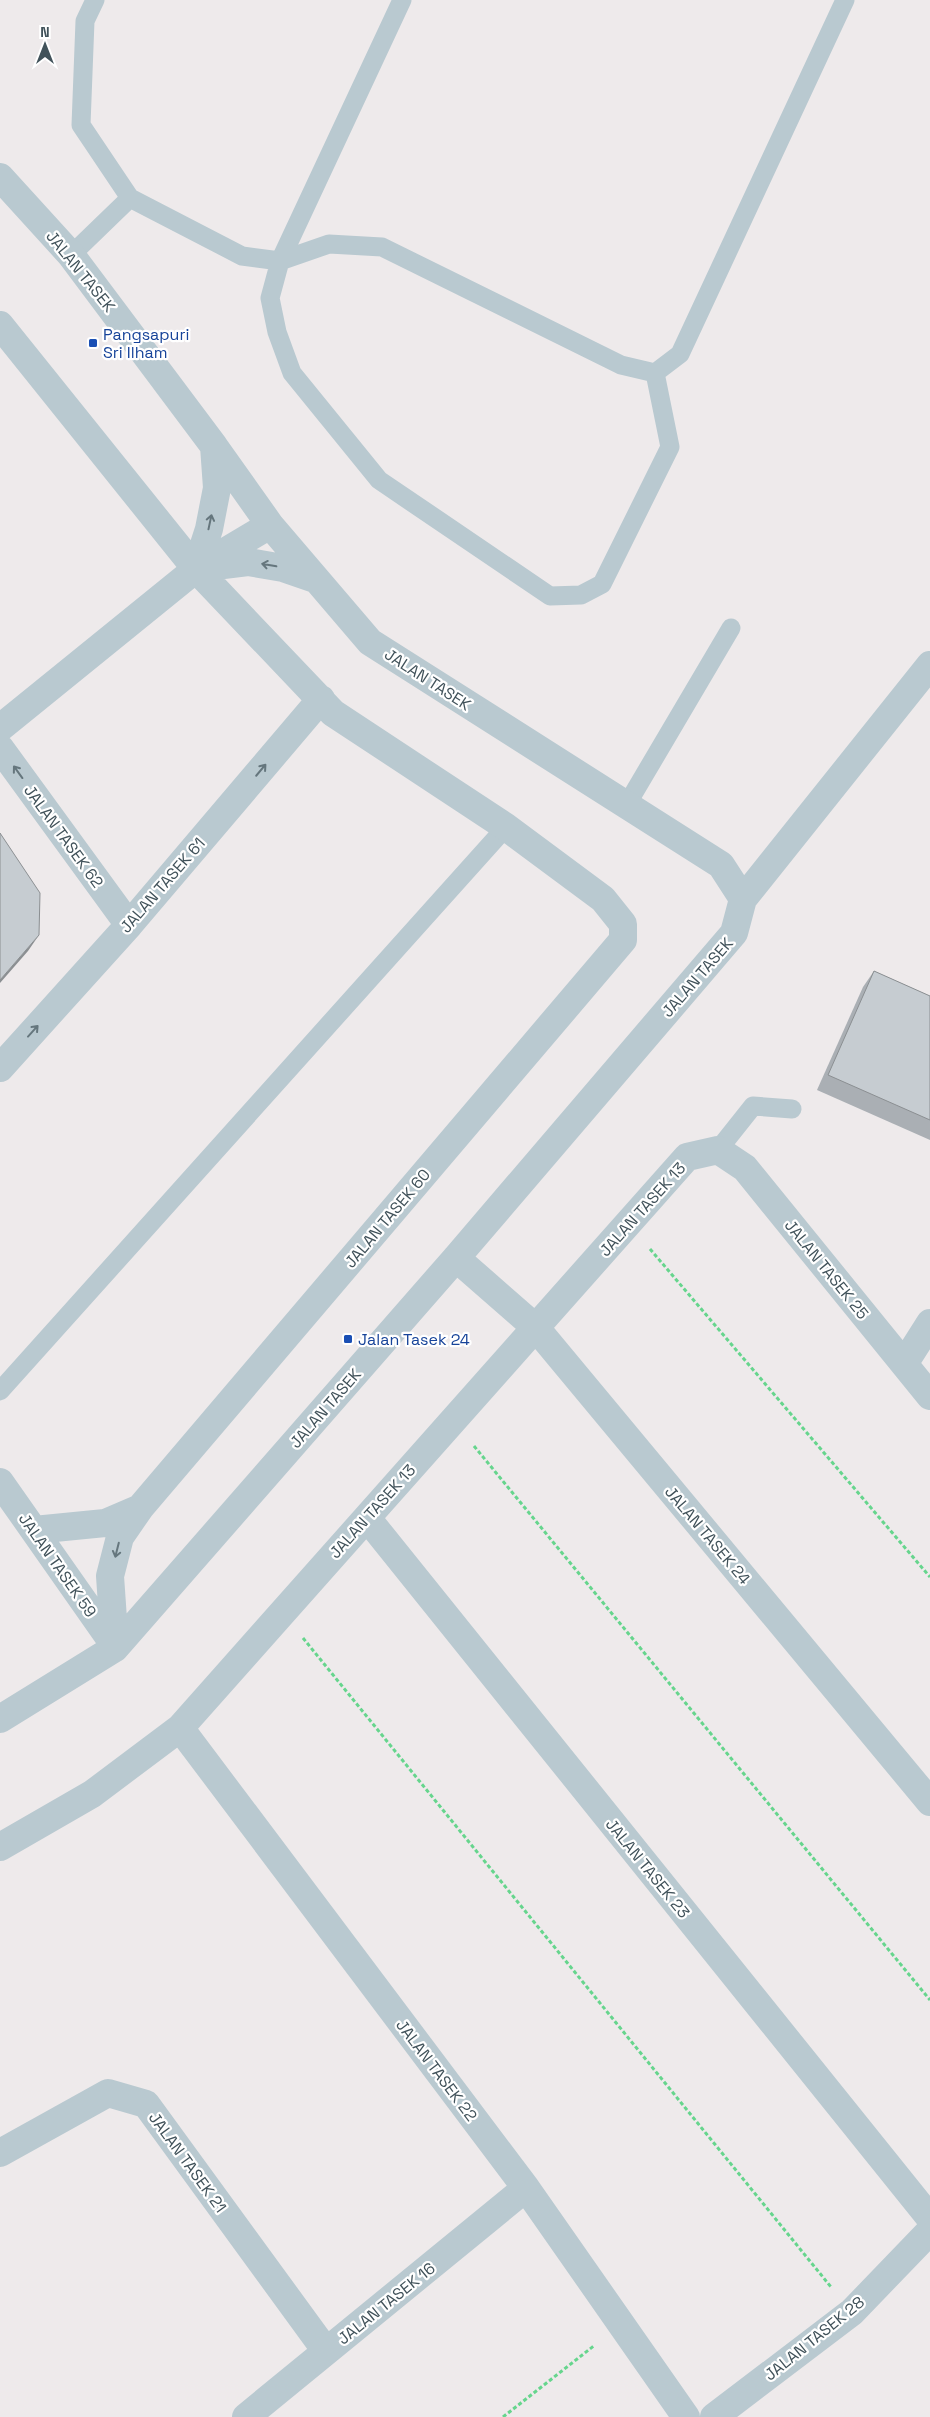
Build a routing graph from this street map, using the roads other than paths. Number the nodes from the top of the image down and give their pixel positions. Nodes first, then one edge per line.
1 (95, 0) edge
2 (402, 0) edge
3 (845, 0) edge
4 (0, 177) edge
5 (130, 198) junction
6 (72, 254) junction
7 (280, 260) junction
8 (0, 325) edge
9 (655, 373) junction
10 (214, 446) junction
11 (270, 525) junction
12 (196, 569) junction
13 (315, 579) junction
14 (731, 628) dead end
15 (930, 665) edge
16 (321, 699) junction
17 (0, 728) edge
18 (0, 748) edge
19 (626, 806) junction
20 (506, 827) junction
21 (743, 899) junction
22 (129, 925) junction
23 (0, 1068) edge
24 (792, 1109) dead end
25 (718, 1150) junction
26 (456, 1258) junction
27 (930, 1323) edge
28 (536, 1328) junction
29 (904, 1364) junction
30 (0, 1391) edge
31 (930, 1396) edge
32 (0, 1482) edge
33 (140, 1508) junction
34 (366, 1518) junction
35 (34, 1530) junction
36 (115, 1648) junction
37 (0, 1719) edge
38 (180, 1728) junction
39 (930, 1802) edge
40 (0, 1847) edge
41 (0, 2153) edge
42 (526, 2188) junction
43 (930, 2218) edge
44 (930, 2231) edge
45 (326, 2351) junction
46 (246, 2417) edge
47 (686, 2417) edge
48 (714, 2417) edge

1 - 5 lane
2 - 7 lane
3 - 9 lane
4 - 6 street, JALAN TASEK
5 - 6 lane
5 - 7 lane
6 - 10 street, JALAN TASEK
7 - 9 lane
7 - 9 lane
8 - 12 street
10 - 11 street, JALAN TASEK
12 -> 10 street
11 - 12 street
11 - 13 street, JALAN TASEK
13 -> 12 street
12 - 16 street
12 - 17 street
13 - 19 street, JALAN TASEK
14 - 19 lane
15 - 21 street
16 - 20 street
22 -> 16 street, JALAN TASEK 61
22 -> 18 street, JALAN TASEK 62
19 - 21 street, JALAN TASEK
20 - 30 lane
20 - 33 street, JALAN TASEK 60
21 - 26 street, JALAN TASEK
23 -> 22 street, JALAN TASEK 61
24 - 25 lane
25 - 28 street, JALAN TASEK 13
25 - 29 street, JALAN TASEK 25
26 - 28 street, JALAN TASEK 24
26 - 36 street, JALAN TASEK
27 - 29 street
28 - 34 street, JALAN TASEK 13
28 - 39 street, JALAN TASEK 24
29 - 31 street, JALAN TASEK 25
32 - 35 street, JALAN TASEK 59
33 - 35 street
33 -> 36 street, JALAN TASEK 60
34 - 38 street, JALAN TASEK 13
34 - 43 street, JALAN TASEK 23
35 - 36 street, JALAN TASEK 59
36 - 37 street, JALAN TASEK
38 - 40 street, JALAN TASEK 13
38 - 42 street, JALAN TASEK 22
41 - 45 street, JALAN TASEK 21
42 - 45 street, JALAN TASEK 16
42 - 47 street, JALAN TASEK 22
44 - 48 street, JALAN TASEK 28
45 - 46 street, JALAN TASEK 16

